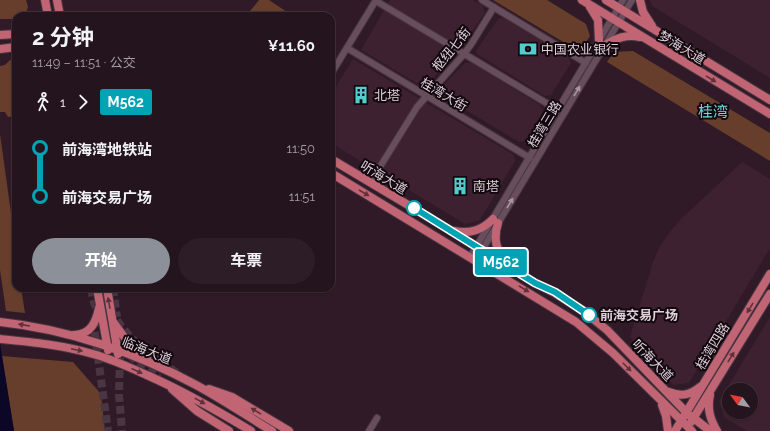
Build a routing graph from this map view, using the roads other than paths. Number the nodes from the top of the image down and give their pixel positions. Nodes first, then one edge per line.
1 (46, 0) edge
2 (376, 0) edge
3 (482, 0) edge
4 (583, 0) edge
5 (606, 0) edge
6 (623, 0) edge
7 (632, 0) edge
8 (640, 0) edge
9 (58, 2) edge
10 (494, 7) junction
11 (622, 10) junction
12 (47, 12) edge
13 (59, 12) edge
14 (63, 12) edge
15 (616, 20) junction
16 (655, 30) junction
17 (12, 34) edge
18 (0, 35) edge
19 (648, 40) junction
20 (601, 44) junction
21 (12, 47) edge
22 (346, 48) junction
23 (0, 49) edge
24 (464, 54) junction
25 (586, 63) junction
26 (335, 67) edge
27 (426, 96) junction
28 (770, 100) edge
29 (558, 110) junction
30 (770, 114) edge
31 (530, 158) junction
32 (335, 161) edge
33 (335, 175) edge
34 (370, 182) junction
35 (496, 221) junction
36 (450, 230) junction
37 (479, 248) junction
38 (473, 259) junction
39 (509, 267) junction
40 (770, 274) edge
41 (98, 292) edge
42 (108, 292) edge
43 (770, 294) edge
44 (100, 305) junction
45 (112, 319) junction
46 (0, 322) edge
47 (71, 335) junction
48 (0, 339) edge
49 (108, 347) junction
50 (117, 350) junction
51 (109, 359) junction
52 (119, 363) junction
53 (159, 367) junction
54 (165, 383) junction
55 (196, 385) junction
56 (703, 385) junction
57 (665, 390) junction
58 (711, 390) junction
59 (659, 399) junction
60 (686, 412) junction
61 (376, 418) dead end
62 (693, 419) junction
63 (681, 421) junction
64 (689, 430) edge
65 (229, 431) edge
66 (251, 431) edge
67 (272, 431) edge
68 (289, 431) edge
69 (369, 431) edge
70 (668, 431) edge
71 (675, 431) edge
72 (710, 431) edge
73 (717, 431) edge

1 - 12 main road
2 - 22 street
2 - 24 street
3 - 10 street
4 - 15 main road, 梦海大道
4 - 20 main road
5 - 11 main road, 梦海大道
6 - 11 street, 桂湾三路
7 - 11 street, 桂湾三路
8 - 16 main road
9 - 13 main road
9 - 14 main road
10 - 24 street, 枢纽七街
10 - 25 street
11 - 15 street, 桂湾三路
11 - 16 main road, 梦海大道
15 - 19 main road, 梦海大道
15 - 20 street, 桂湾三路
16 - 28 main road, 梦海大道
17 - 18 main road
19 - 20 main road
19 -> 30 main road, 梦海大道
20 - 25 street, 桂湾三路
35 -> 20 street, 桂湾三路
21 - 23 main road
22 - 26 street
22 - 27 street, 桂湾大街
24 - 27 street, 枢纽七街
24 - 29 street
25 - 29 street, 桂湾三路
27 - 31 street, 桂湾大街
27 - 34 street, 枢纽七街
29 - 31 street, 桂湾三路
31 - 35 street, 桂湾三路
32 - 34 main road, 听海大道
33 -> 38 main road, 听海大道
34 - 36 main road, 听海大道
35 - 36 main road
35 - 37 street, 桂湾三路
35 - 39 main road
36 - 37 main road, 听海大道
37 - 38 street, 桂湾三路
37 - 39 main road, 听海大道
38 -> 59 main road, 听海大道
39 - 57 main road, 听海大道
40 -> 56 main road, 桂湾四路
41 - 44 main road
45 -> 42 main road
58 -> 43 main road, 桂湾四路
44 - 47 main road
44 - 49 main road
45 - 50 main road
45 - 53 main road
47 -> 46 main road, 临海大道
47 - 49 main road, 临海大道
48 -> 51 main road, 临海大道
49 - 50 main road, 临海大道
49 - 51 main road
50 - 52 main road
50 - 53 main road, 临海大道
51 - 52 main road, 临海大道
52 -> 54 main road, 临海大道
53 - 55 main road, 临海大道
54 - 65 main road
54 -> 66 main road, 临海大道
55 - 67 main road, 临海大道
68 -> 55 main road
56 - 57 main road
56 - 60 main road, 桂湾四路
57 - 60 main road, 听海大道
58 - 62 main road, 桂湾四路
58 - 73 main road
59 - 63 main road, 听海大道
59 - 70 main road
60 - 62 main road, 听海大道
60 - 63 main road, 桂湾四路
61 - 69 street
62 - 64 main road, 桂湾四路
62 - 72 main road, 听海大道
63 - 64 main road, 听海大道
63 - 71 main road, 桂湾四路

